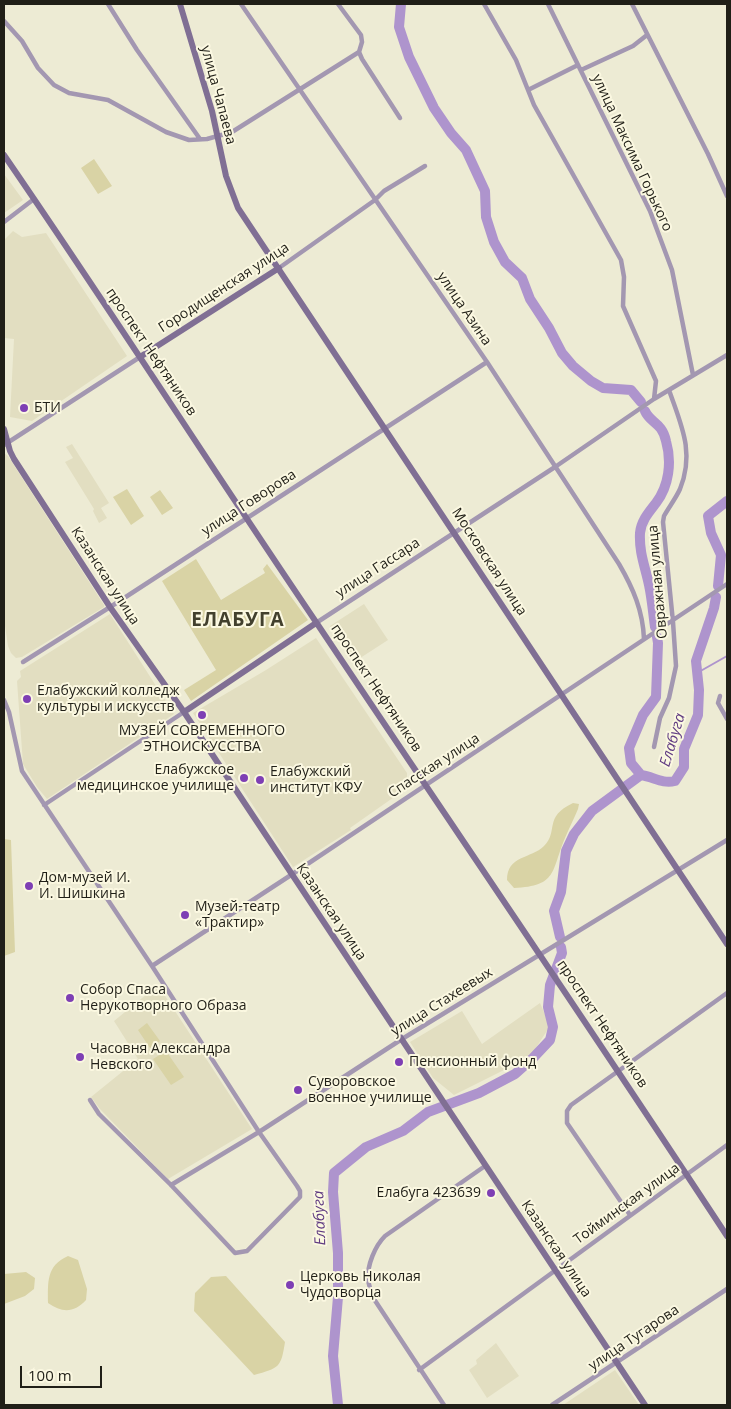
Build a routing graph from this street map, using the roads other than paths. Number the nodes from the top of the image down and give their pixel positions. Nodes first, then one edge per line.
1 (108, 4) edge
2 (180, 4) edge
3 (241, 4) edge
4 (338, 4) edge
5 (484, 4) edge
6 (548, 4) edge
7 (632, 4) edge
8 (4, 21) edge
9 (647, 35) junction
10 (359, 52) junction
11 (578, 65) junction
12 (581, 70) junction
13 (299, 90) junction
14 (528, 90) junction
15 (400, 118) dead end
16 (218, 137) junction
17 (200, 139) junction
18 (4, 155) edge
19 (425, 166) dead end
20 (231, 193) joint
21 (727, 196) edge
22 (34, 199) junction
23 (375, 200) junction
24 (4, 222) edge
25 (279, 268) junction
26 (727, 355) edge
27 (140, 357) junction
28 (486, 362) junction
29 (693, 375) junction
30 (669, 390) junction
31 (654, 399) junction
32 (385, 427) junction
33 (4, 429) edge
34 (5, 444) edge
35 (556, 467) junction
36 (247, 518) junction
37 (454, 533) junction
38 (727, 584) edge
39 (110, 607) junction
40 (673, 622) junction
41 (316, 623) junction
42 (644, 639) junction
43 (23, 662) dead end
44 (561, 696) junction
45 (720, 696) dead end
46 (4, 700) edge
47 (184, 712) junction
48 (727, 719) edge
49 (654, 747) dead end
50 (426, 785) junction
51 (44, 805) junction
52 (727, 840) edge
53 (678, 870) junction
54 (292, 875) junction
55 (727, 944) edge
56 (540, 954) junction
57 (152, 966) junction
58 (727, 994) edge
59 (402, 1039) junction
60 (618, 1071) junction
61 (90, 1100) dead end
62 (259, 1132) junction
63 (727, 1145) edge
64 (485, 1166) junction
65 (687, 1174) junction
66 (171, 1185) junction
67 (630, 1215) junction
68 (727, 1236) edge
69 (555, 1270) junction
70 (727, 1289) edge
71 (618, 1363) junction
72 (419, 1370) junction
73 (444, 1405) edge
74 (552, 1405) edge
75 (645, 1405) edge

1 - 17 street
2 - 16 main road, улица Чапаева
3 - 13 street, улица Азина
4 - 10 street
5 - 14 street
6 - 11 street, улица Максима Горького
7 - 9 street
8 - 17 street
9 - 12 street
9 - 21 street
10 - 13 street
10 - 15 street
11 - 12 street, улица Максима Горького
11 - 14 street
12 - 29 street, улица Максима Горького
13 - 16 street
13 - 23 street, улица Азина
14 - 31 street
16 - 17 street
16 - 20 main road, улица Чапаева
18 - 22 main road, проспект Нефтяников
19 - 23 street, Городищенская улица
20 - 25 main road, Московская улица
22 - 24 street
22 - 27 main road, проспект Нефтяников
23 - 25 street, Городищенская улица
23 - 28 street, улица Азина
25 - 27 main road, Городищенская улица
25 - 32 main road, Московская улица
26 - 29 street, улица Гассара
27 - 34 street, Городищенская улица
27 - 36 main road, проспект Нефтяников
28 - 32 street, улица Говорова
28 - 35 street, улица Азина
29 - 30 street, улица Гассара
30 - 31 street, улица Гассара
30 - 40 street, Овражная улица
31 - 35 street, улица Гассара
32 - 36 street, улица Говорова
32 - 37 main road, Московская улица
33 - 34 main road, Казанская улица
34 - 39 main road, Казанская улица
35 - 37 street, улица Гассара
35 - 42 street, улица Азина
36 - 39 street, улица Говорова
36 - 41 main road, проспект Нефтяников
37 - 41 street, улица Гассара
37 - 44 main road, Московская улица
38 - 40 street, Спасская улица
39 - 43 street, улица Говорова
39 - 47 main road, Казанская улица
40 - 42 street, Спасская улица
40 - 49 street, Овражная улица
41 - 47 main road, улица Гассара
41 - 50 main road, проспект Нефтяников
42 - 44 street, Спасская улица
44 - 50 street, Спасская улица
44 - 53 main road, Московская улица
45 - 48 street
46 - 51 street
47 - 51 street, улица Гассара
47 - 54 main road, Казанская улица
50 - 54 street, Спасская улица
50 - 56 main road, проспект Нефтяников
51 - 57 street
52 - 53 street, улица Стахеевых
53 - 55 main road, Московская улица
53 - 56 street, улица Стахеевых
54 - 57 street, Спасская улица
54 - 59 main road, Казанская улица
56 - 59 street, улица Стахеевых
56 - 60 main road, проспект Нефтяников
57 - 62 street
58 - 60 street
59 - 62 street, улица Стахеевых
59 - 64 main road, Казанская улица
60 - 65 main road, проспект Нефтяников
60 - 67 street
61 - 66 street
62 - 66 street, улица Стахеевых
62 - 66 street
63 - 65 street, Тойминская улица
64 - 69 main road, Казанская улица
64 - 72 street
65 - 67 street, Тойминская улица
65 - 68 main road, проспект Нефтяников
67 - 69 street, Тойминская улица
69 - 71 main road, Казанская улица
69 - 72 street, Тойминская улица
70 - 71 street, улица Тугарова
71 - 74 street, улица Тугарова
71 - 75 main road, Казанская улица
72 - 73 street

